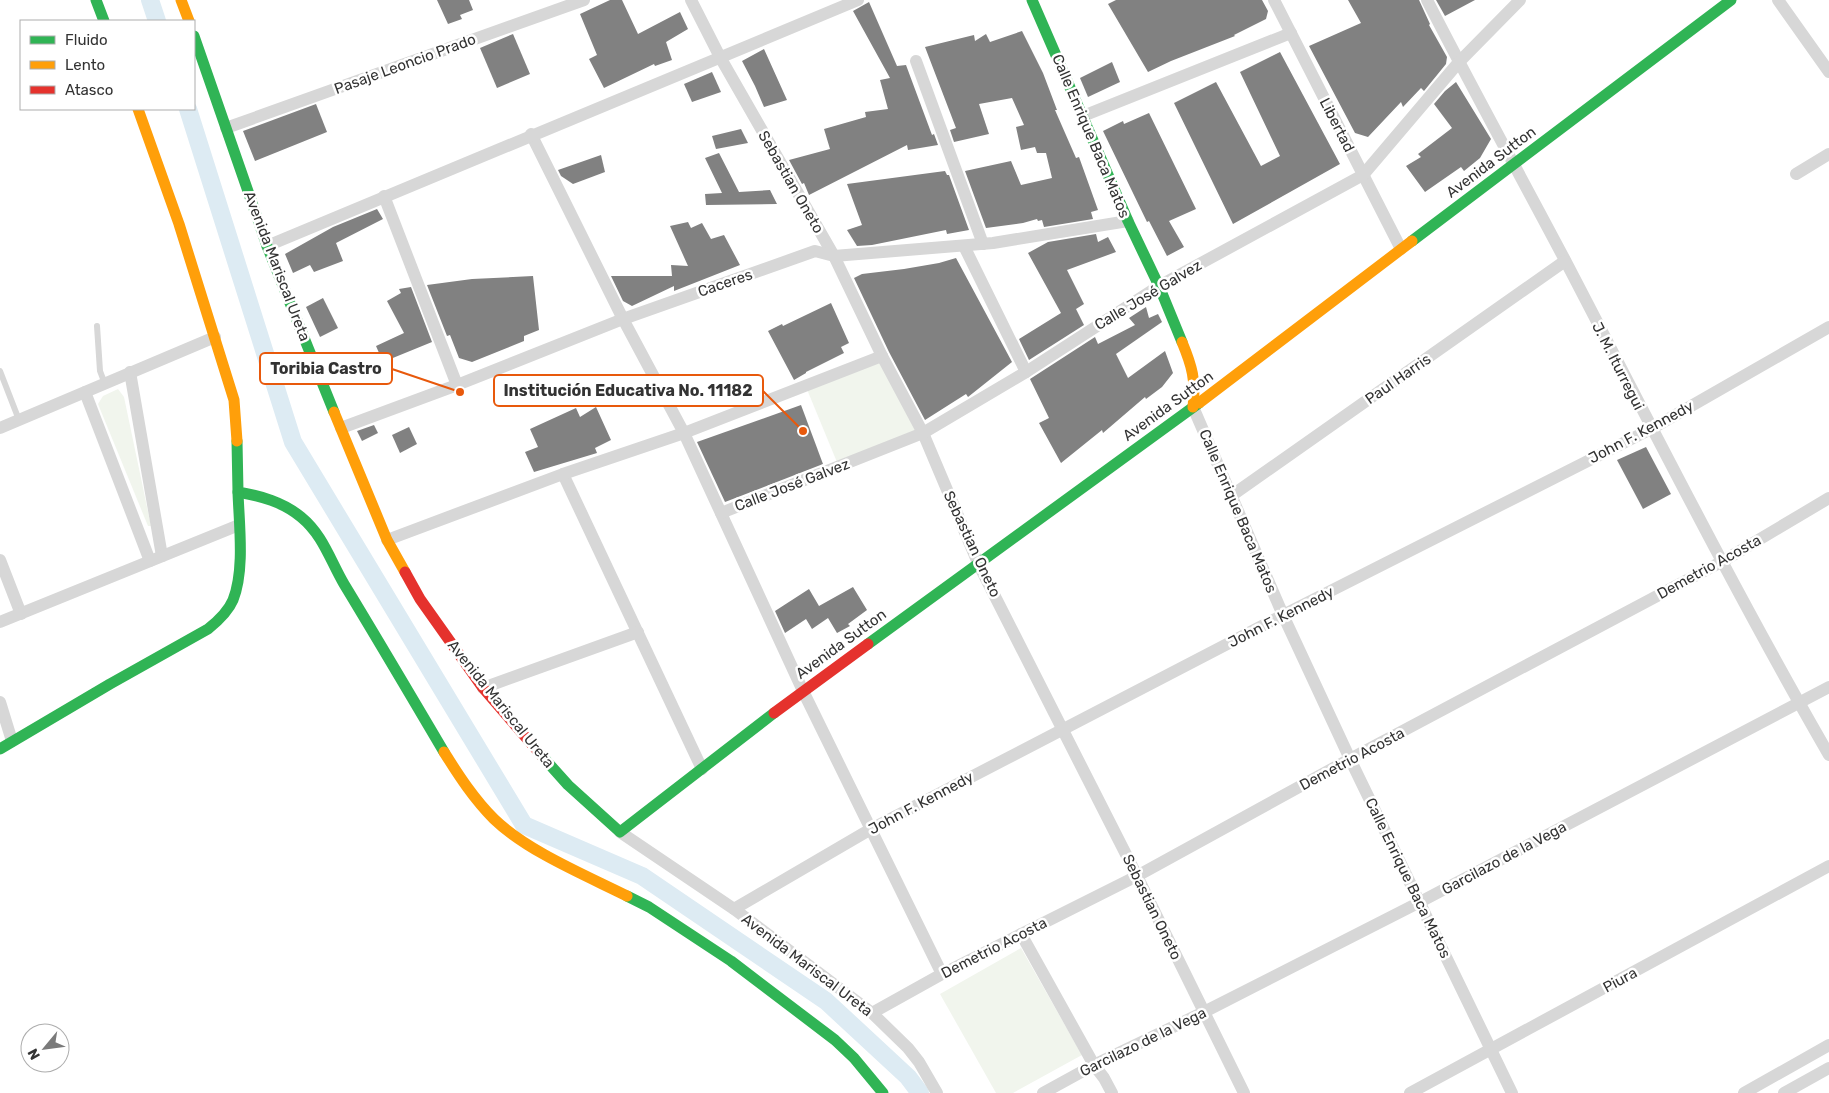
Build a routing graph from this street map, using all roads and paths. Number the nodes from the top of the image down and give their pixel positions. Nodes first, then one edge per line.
1 (96, 0) edge
2 (584, 0) edge
3 (691, 0) edge
4 (858, 0) edge
5 (1032, 0) edge
6 (1274, 0) edge
7 (1427, 0) edge
8 (1520, 0) edge
9 (1731, 0) edge
10 (1778, 0) edge
11 (184, 1) edge
12 (104, 20) edge
13 (188, 20) edge
14 (1291, 33) junction
15 (195, 39) edge
16 (720, 57) junction
17 (916, 61) dead end
18 (1459, 62) junction
19 (1829, 72) edge
20 (138, 110) edge
21 (1083, 116) junction
22 (226, 128) junction
23 (531, 134) junction
24 (1829, 154) edge
25 (1512, 164) junction
26 (1362, 174) junction
27 (1796, 174) dead end
28 (384, 196) junction
29 (1128, 221) junction
30 (983, 244) junction
31 (267, 246) junction
32 (964, 246) junction
33 (1401, 250) junction
34 (834, 256) junction
35 (1565, 261) junction
36 (1159, 286) junction
37 (623, 319) junction
38 (97, 326) dead end
39 (1829, 327) edge
40 (215, 337) junction
41 (882, 356) junction
42 (0, 371) edge
43 (130, 372) junction
44 (1026, 372) junction
45 (104, 384) junction
46 (457, 385) junction
47 (85, 392) junction
48 (1193, 407) junction
49 (19, 420) junction
50 (0, 428) edge
51 (341, 428) junction
52 (1651, 429) junction
53 (684, 433) junction
54 (923, 433) junction
55 (563, 474) junction
56 (238, 492) junction
57 (1231, 496) junction
58 (1829, 498) edge
59 (721, 513) junction
60 (239, 525) junction
61 (387, 540) junction
62 (162, 556) junction
63 (0, 560) edge
64 (150, 561) junction
65 (1723, 561) junction
66 (978, 563) junction
67 (20, 614) junction
68 (1283, 615) junction
69 (0, 622) edge
70 (638, 632) junction
71 (1829, 687) edge
72 (484, 688) junction
73 (803, 690) junction
74 (0, 702) edge
75 (1799, 703) junction
76 (1064, 728) junction
77 (12, 741) junction
78 (0, 749) edge
79 (1829, 755) edge
80 (1350, 759) junction
81 (702, 768) junction
82 (872, 829) junction
83 (620, 832) junction
84 (1829, 866) edge
85 (1138, 876) junction
86 (1420, 902) junction
87 (734, 909) junction
88 (1021, 934) junction
89 (942, 974) junction
90 (1204, 1012) junction
91 (872, 1013) junction
92 (1829, 1045) edge
93 (1490, 1050) junction
94 (1094, 1065) junction
95 (1829, 1068) edge
96 (883, 1093) edge
97 (937, 1093) edge
98 (1043, 1093) edge
99 (1112, 1093) edge
100 (1244, 1093) edge
101 (1410, 1093) edge
102 (1512, 1093) edge
103 (1744, 1093) edge
104 (1784, 1093) edge

1 - 12 street
2 - 22 street, Pasaje Leoncio Prado
3 - 16 street, Sebastian Oneto
4 - 16 street
5 - 21 street, Calle Enrique Baca Matos
6 - 14 street, Libertad
7 - 18 street, J. M. Iturregui
8 - 18 street, Calle José Galvez
9 - 25 street, Avenida Sutton
10 - 19 street
11 - 13 street
14 - 21 street
14 - 26 street, Libertad
15 - 22 street, Avenida Mariscal Ureta
16 - 23 street
16 - 34 street, Sebastian Oneto
17 - 30 street
18 - 25 street, J. M. Iturregui
18 - 26 street, Calle José Galvez
20 - 40 street
21 - 29 street, Calle Enrique Baca Matos
22 - 31 street, Avenida Mariscal Ureta
23 - 28 street
23 - 37 street
24 - 27 street
25 - 33 street, Avenida Sutton
25 - 35 street, J. M. Iturregui
26 - 33 street, Libertad
26 - 36 street, Calle José Galvez
28 - 31 street
28 - 46 street
29 - 30 street, Caceres
29 - 36 street, Calle Enrique Baca Matos
30 - 32 street, Caceres
31 - 51 street, Avenida Mariscal Ureta
32 - 34 street, Caceres
32 - 44 street
33 - 48 street, Avenida Sutton
34 - 37 street, Caceres
34 - 41 street, Sebastian Oneto
35 - 52 street, J. M. Iturregui
35 - 57 street, Paul Harris
36 - 44 street, Calle José Galvez
36 - 48 street, Calle Enrique Baca Matos
37 - 46 street, Caceres
37 - 53 street
38 - 45 lane
39 - 52 street, John F. Kennedy
40 - 43 street
40 - 56 street
41 - 53 street
41 - 54 street, Sebastian Oneto
42 - 49 lane
43 - 45 street
43 - 62 street
44 - 54 street, Calle José Galvez
45 - 47 street
46 - 51 street, Caceres
47 - 49 street
47 - 64 street
48 - 57 street, Calle Enrique Baca Matos
48 - 66 street, Avenida Sutton
49 - 50 street
51 - 61 street, Avenida Mariscal Ureta
52 - 65 street, J. M. Iturregui
52 - 68 street, John F. Kennedy
53 - 55 street
53 - 59 street
54 - 59 street, Calle José Galvez
54 - 66 street, Sebastian Oneto
55 - 61 street
55 - 70 street
56 - 60 street
56 - 96 street
57 - 68 street, Calle Enrique Baca Matos
58 - 65 street, Demetrio Acosta
59 - 73 street
60 - 62 street
60 - 77 street
61 - 72 street, Avenida Mariscal Ureta
62 - 64 street
63 - 67 street
64 - 67 street
65 - 75 street, J. M. Iturregui
65 - 80 street, Demetrio Acosta
66 - 73 street, Avenida Sutton
66 - 76 street, Sebastian Oneto
67 - 69 street
68 - 76 street, John F. Kennedy
68 - 80 street, Calle Enrique Baca Matos
70 - 72 street
70 - 81 street
71 - 75 street, Garcilazo de la Vega
72 - 83 street, Avenida Mariscal Ureta
73 - 81 street, Avenida Sutton
73 - 82 street
74 - 77 street
75 - 79 street, J. M. Iturregui
75 - 86 street, Garcilazo de la Vega
76 - 82 street, John F. Kennedy
76 - 85 street, Sebastian Oneto
77 - 78 street
80 - 85 street, Demetrio Acosta
80 - 86 street, Calle Enrique Baca Matos
81 - 83 street, Avenida Sutton
82 - 87 street, John F. Kennedy
82 - 89 street
83 - 87 street, Avenida Mariscal Ureta
84 - 93 street, Piura
85 - 88 street, Demetrio Acosta
85 - 90 street, Sebastian Oneto
86 - 90 street, Garcilazo de la Vega
86 - 93 street, Calle Enrique Baca Matos
87 - 91 street, Avenida Mariscal Ureta
88 - 89 street, Demetrio Acosta
88 - 94 street
89 - 91 street, Demetrio Acosta
90 - 94 street, Garcilazo de la Vega
90 - 100 street, Sebastian Oneto
91 - 97 street, Avenida Mariscal Ureta
92 - 103 street
93 - 101 street, Piura
93 - 102 street, Calle Enrique Baca Matos
94 - 98 street, Garcilazo de la Vega
94 - 99 street
95 - 104 street

